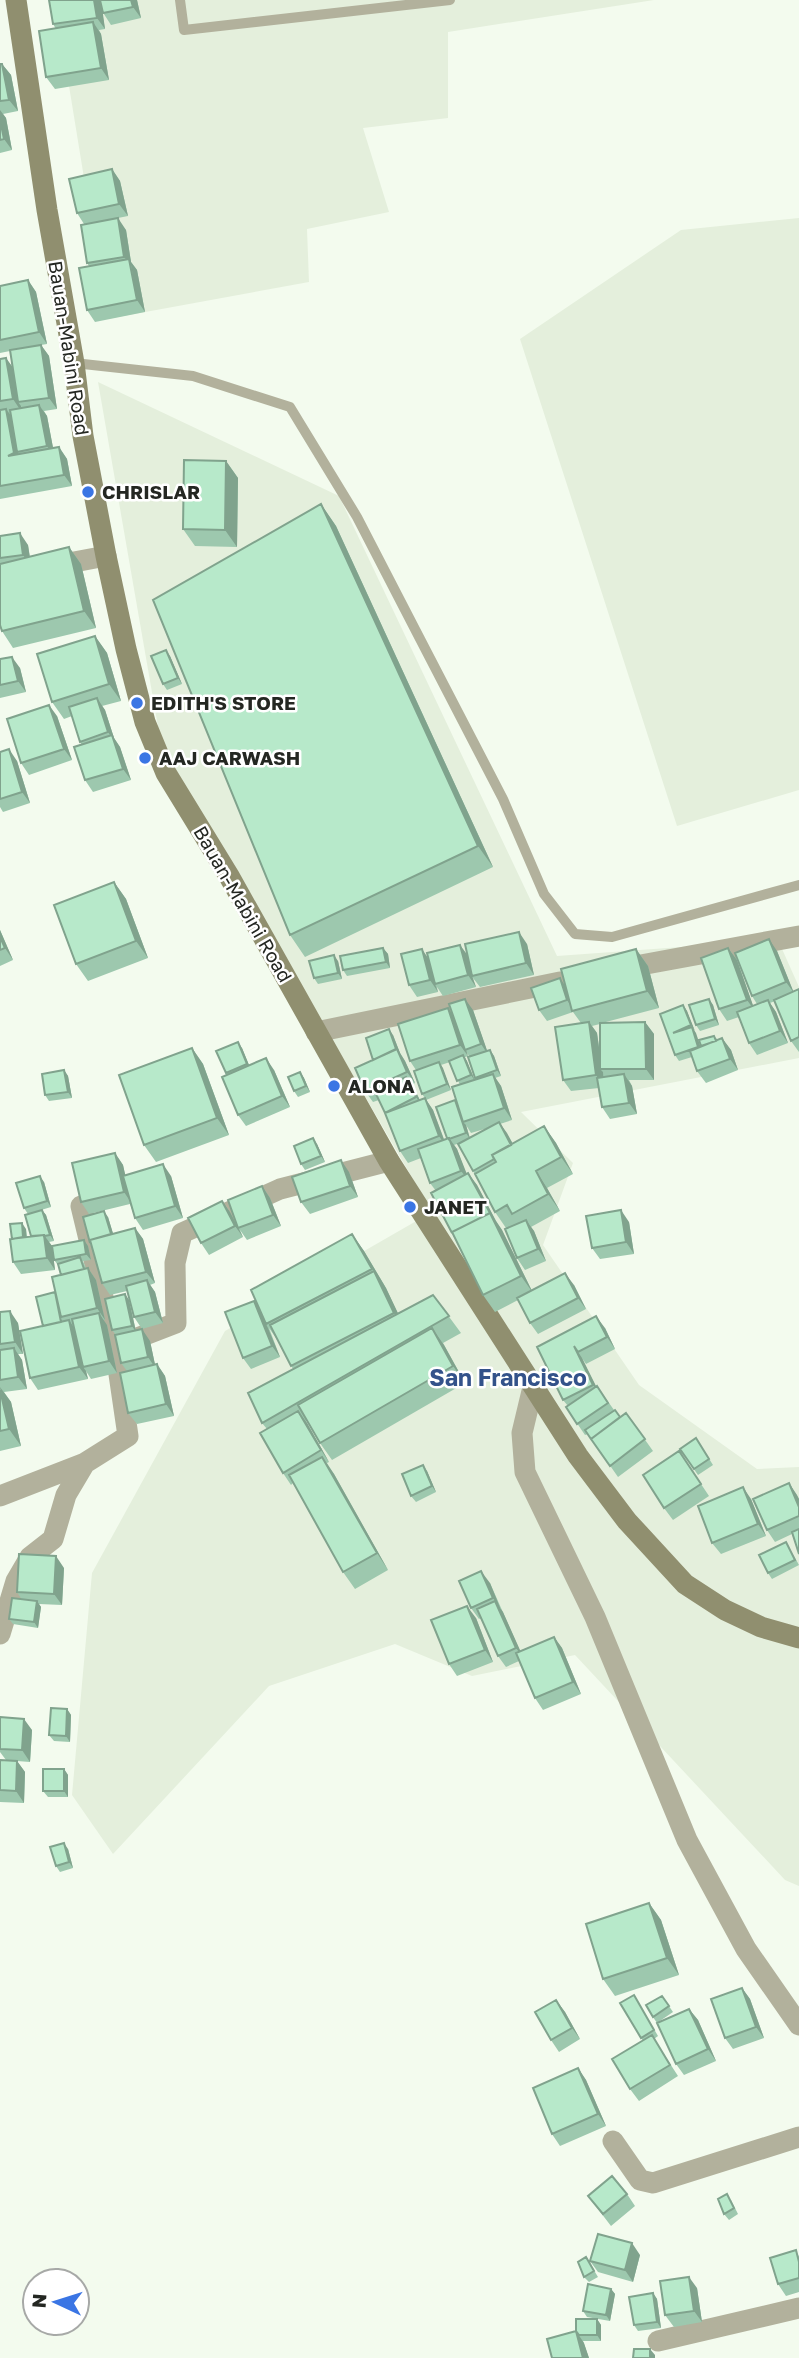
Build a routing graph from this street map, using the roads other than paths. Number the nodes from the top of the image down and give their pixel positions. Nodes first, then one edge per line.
1 (16, 0) edge
2 (180, 0) edge
3 (450, 0) edge
4 (74, 363) junction
5 (106, 556) junction
6 (0, 576) edge
7 (799, 885) edge
8 (799, 936) edge
9 (316, 1032) junction
10 (389, 1161) junction
11 (81, 1206) edge
12 (115, 1347) junction
13 (533, 1387) junction
14 (85, 1463) junction
15 (0, 1496) edge
16 (0, 1634) edge
17 (799, 1638) edge
18 (799, 2025) edge
19 (799, 2137) edge
20 (612, 2141) dead end
21 (799, 2308) edge
22 (658, 2342) dead end

1 - 4 main road, Bauan-Mabini Road
2 - 3 lane
4 - 5 main road, Bauan-Mabini Road
4 - 7 lane
5 - 6 street
5 - 9 main road, Bauan-Mabini Road
8 - 9 street
9 - 10 main road, Bauan-Mabini Road
10 - 12 street
10 - 13 main road, Bauan-Mabini Road
11 - 12 street
12 - 14 street
13 - 17 main road, Bauan-Mabini Road
13 - 18 street
14 - 15 street
14 - 16 street
19 - 20 street
21 - 22 street

